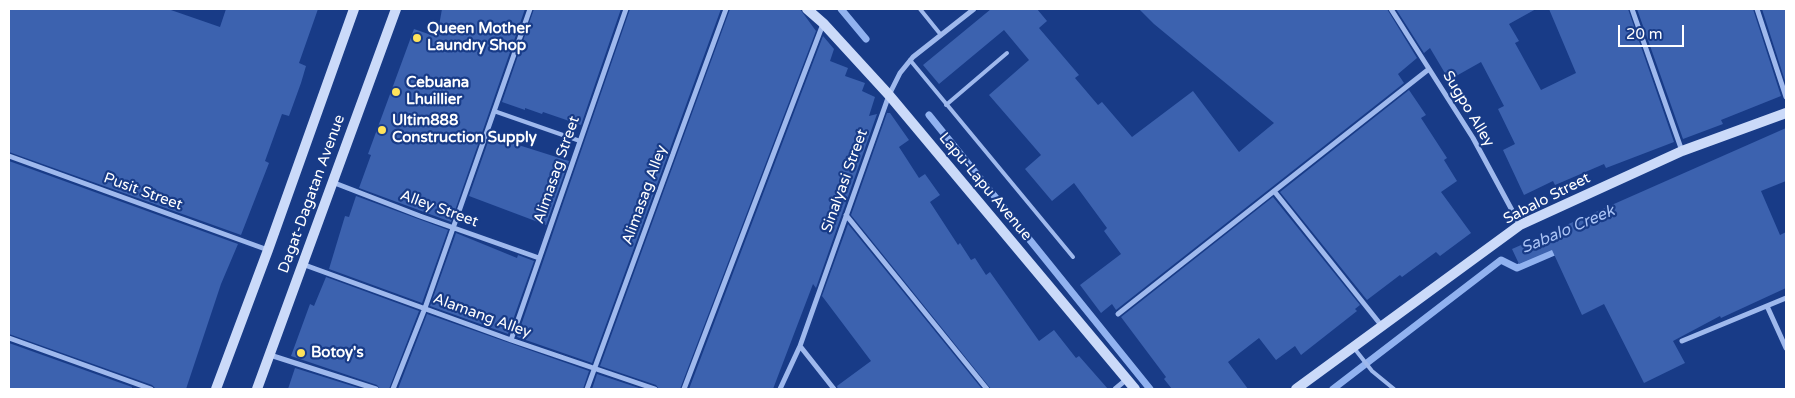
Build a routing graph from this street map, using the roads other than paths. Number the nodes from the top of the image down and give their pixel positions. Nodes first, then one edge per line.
1 (354, 9) edge
2 (396, 9) edge
3 (530, 9) edge
4 (626, 9) edge
5 (726, 9) edge
6 (806, 9) edge
7 (920, 9) edge
8 (974, 9) edge
9 (1391, 9) edge
10 (1632, 9) edge
11 (1757, 9) edge
12 (824, 23) junction
13 (940, 35) junction
14 (1008, 52) dead end
15 (910, 60) junction
16 (1429, 69) junction
17 (889, 95) junction
18 (1786, 97) edge
19 (946, 105) junction
20 (494, 111) junction
21 (1786, 113) edge
22 (580, 141) junction
23 (1682, 151) junction
24 (9, 156) edge
25 (332, 181) junction
26 (1274, 191) junction
27 (846, 215) junction
28 (1520, 225) junction
29 (453, 228) junction
30 (268, 250) junction
31 (1073, 257) dead end
32 (539, 258) junction
33 (302, 264) junction
34 (1786, 298) edge
35 (1767, 306) junction
36 (425, 308) junction
37 (1118, 314) dead end
38 (1381, 325) junction
39 (9, 338) edge
40 (511, 340) junction
41 (1682, 341) dead end
42 (800, 346) junction
43 (1353, 346) junction
44 (1786, 348) edge
45 (270, 355) junction
46 (594, 370) junction
47 (1127, 379) junction
48 (151, 389) edge
49 (216, 389) edge
50 (257, 389) edge
51 (376, 389) edge
52 (393, 389) edge
53 (587, 389) edge
54 (655, 389) edge
55 (684, 389) edge
56 (780, 389) edge
57 (834, 389) edge
58 (987, 389) edge
59 (1114, 389) edge
60 (1135, 389) edge
61 (1296, 389) edge
62 (1394, 389) edge

1 - 30 street, Dagat-Dagatan Avenue
2 - 25 street, Dagat-Dagatan Avenue
3 - 20 street
4 - 22 street, Alimasag Street
5 - 46 street, Alimasag Alley
6 - 12 street, Lapu-Lapu Avenue
7 - 13 lane
8 - 13 street, Sinalyasi Street
9 - 16 street, Sugpo Alley
10 - 23 street
11 - 18 street
12 - 17 street, Lapu-Lapu Avenue
12 - 55 street
13 - 15 street, Sinalyasi Street
14 - 19 lane
15 - 17 street, Sinalyasi Street
15 - 19 lane
16 - 26 street
16 - 28 street, Sugpo Alley
17 - 27 street, Sinalyasi Street
17 - 47 street, Lapu-Lapu Avenue
19 - 31 lane
20 - 22 lane
20 - 29 street
21 - 23 street, Sabalo Street
22 - 32 street, Alimasag Street
23 - 28 street, Sabalo Street
24 - 30 street, Pusit Street
25 - 29 street, Alley Street
25 - 33 street, Dagat-Dagatan Avenue
26 - 37 street
26 - 38 street
27 - 42 street, Sinalyasi Street
27 - 58 street
28 - 38 street, Sabalo Street
29 - 32 street, Alley Street
29 - 36 street
30 - 49 street, Dagat-Dagatan Avenue
32 - 40 street, Alimasag Street
33 - 36 street, Alamang Alley
33 - 45 street, Dagat-Dagatan Avenue
34 - 35 street
35 - 41 street
35 - 44 street
36 - 40 street, Alamang Alley
36 - 52 street
38 - 43 street, Sabalo Street
39 - 48 street
40 - 46 street, Alamang Alley
42 - 56 street, Sinalyasi Street
42 - 57 street
43 - 61 street, Sabalo Street
43 - 62 lane
45 - 50 street, Dagat-Dagatan Avenue
45 - 51 street
46 - 53 street, Alimasag Alley
46 - 54 street, Alamang Alley
47 - 59 street
47 - 60 street, Lapu-Lapu Avenue

